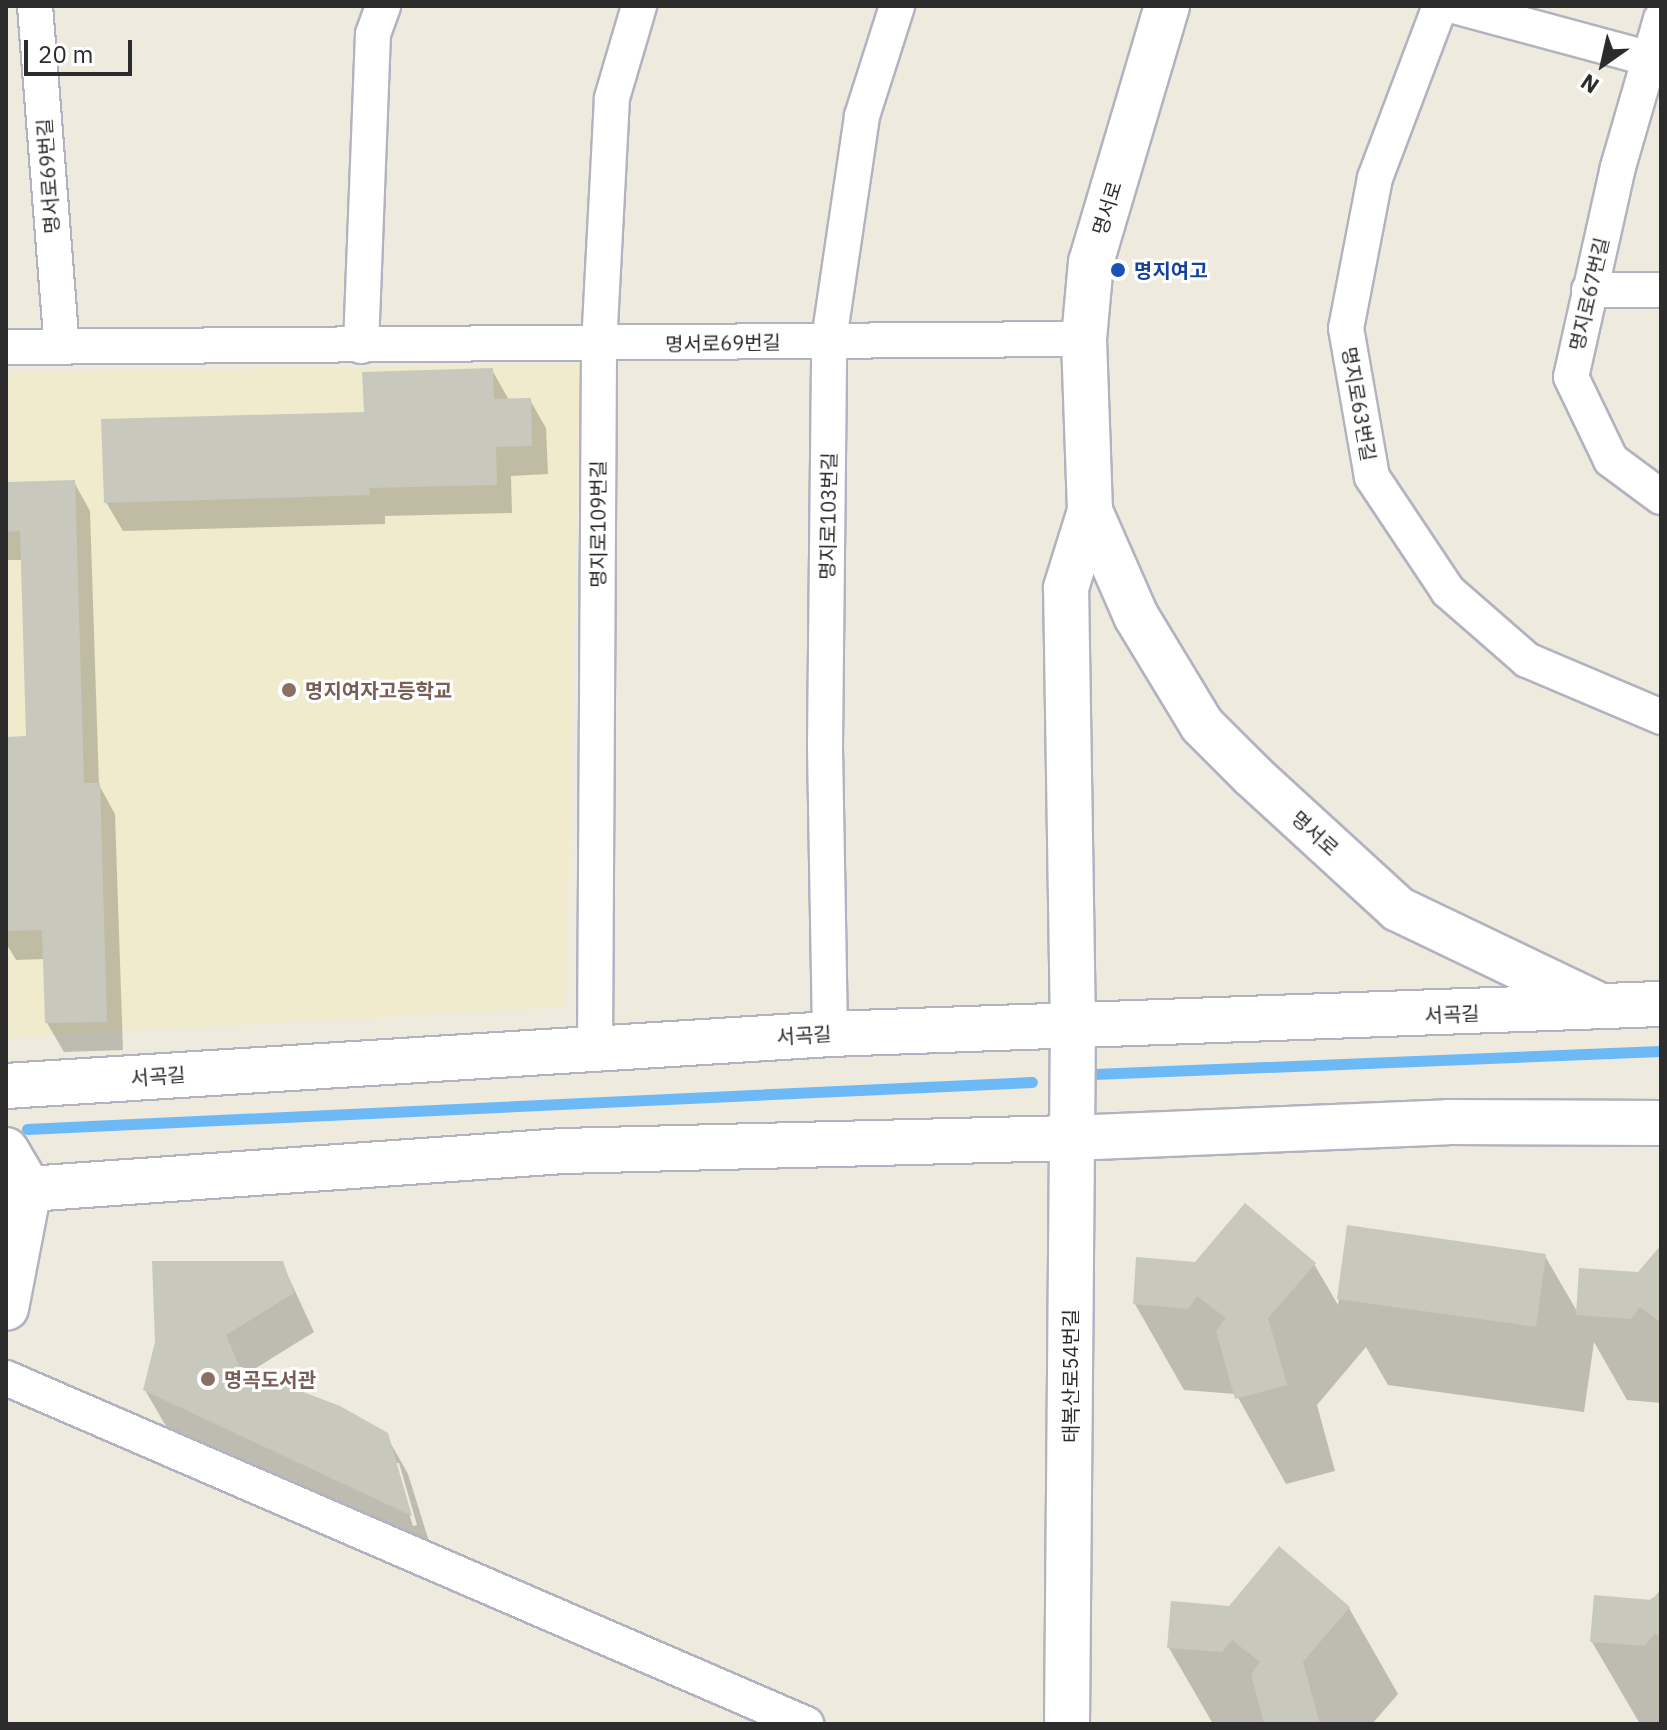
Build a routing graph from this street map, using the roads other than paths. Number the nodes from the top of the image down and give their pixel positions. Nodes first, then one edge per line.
1 (35, 6) edge
2 (383, 6) edge
3 (639, 6) edge
4 (897, 6) edge
5 (1167, 6) edge
6 (1440, 6) edge
7 (1454, 6) edge
8 (1661, 19) edge
9 (1654, 62) edge
10 (1589, 290) junction
11 (1661, 290) edge
12 (1084, 339) junction
13 (829, 340) junction
14 (361, 346) junction
15 (599, 346) junction
16 (6, 347) edge
17 (62, 347) junction
18 (1661, 497) edge
19 (1090, 511) junction
20 (1661, 717) edge
21 (1661, 1004) edge
22 (1604, 1008) junction
23 (1073, 1029) junction
24 (830, 1034) junction
25 (595, 1046) junction
26 (6, 1086) edge
27 (1661, 1123) edge
28 (1071, 1138) junction
29 (6, 1150) edge
30 (17, 1191) edge
31 (6, 1308) edge
32 (6, 1378) edge
33 (806, 1724) edge
34 (1067, 1724) edge

1 - 17 street, 명서로69번길
2 - 14 street
3 - 15 street, 명지로109번길
4 - 13 street, 명지로103번길
5 - 12 street, 명서로
6 - 20 street, 명지로63번길
7 - 9 street
8 - 9 street, 명지로67번길
9 - 10 street, 명지로67번길
10 - 11 street
10 - 18 street, 명지로67번길
12 - 13 street, 명서로69번길
12 - 19 street, 명서로
13 - 15 street, 명서로69번길
13 - 24 street, 명지로103번길
14 - 15 street, 명서로69번길
14 - 17 street, 명서로69번길
15 - 25 street, 명지로109번길
16 - 17 street, 명서로69번길
19 - 22 street, 명서로
19 - 23 street, 명서로
21 - 22 street, 명서로
22 - 23 street, 서곡길
23 - 24 street, 서곡길
23 - 28 street, 태복산로54번길
24 - 25 street, 서곡길
25 - 26 street, 서곡길
27 - 28 street
28 - 30 street
28 - 34 street, 태복산로54번길
29 - 30 street
30 - 31 street
32 - 33 street

